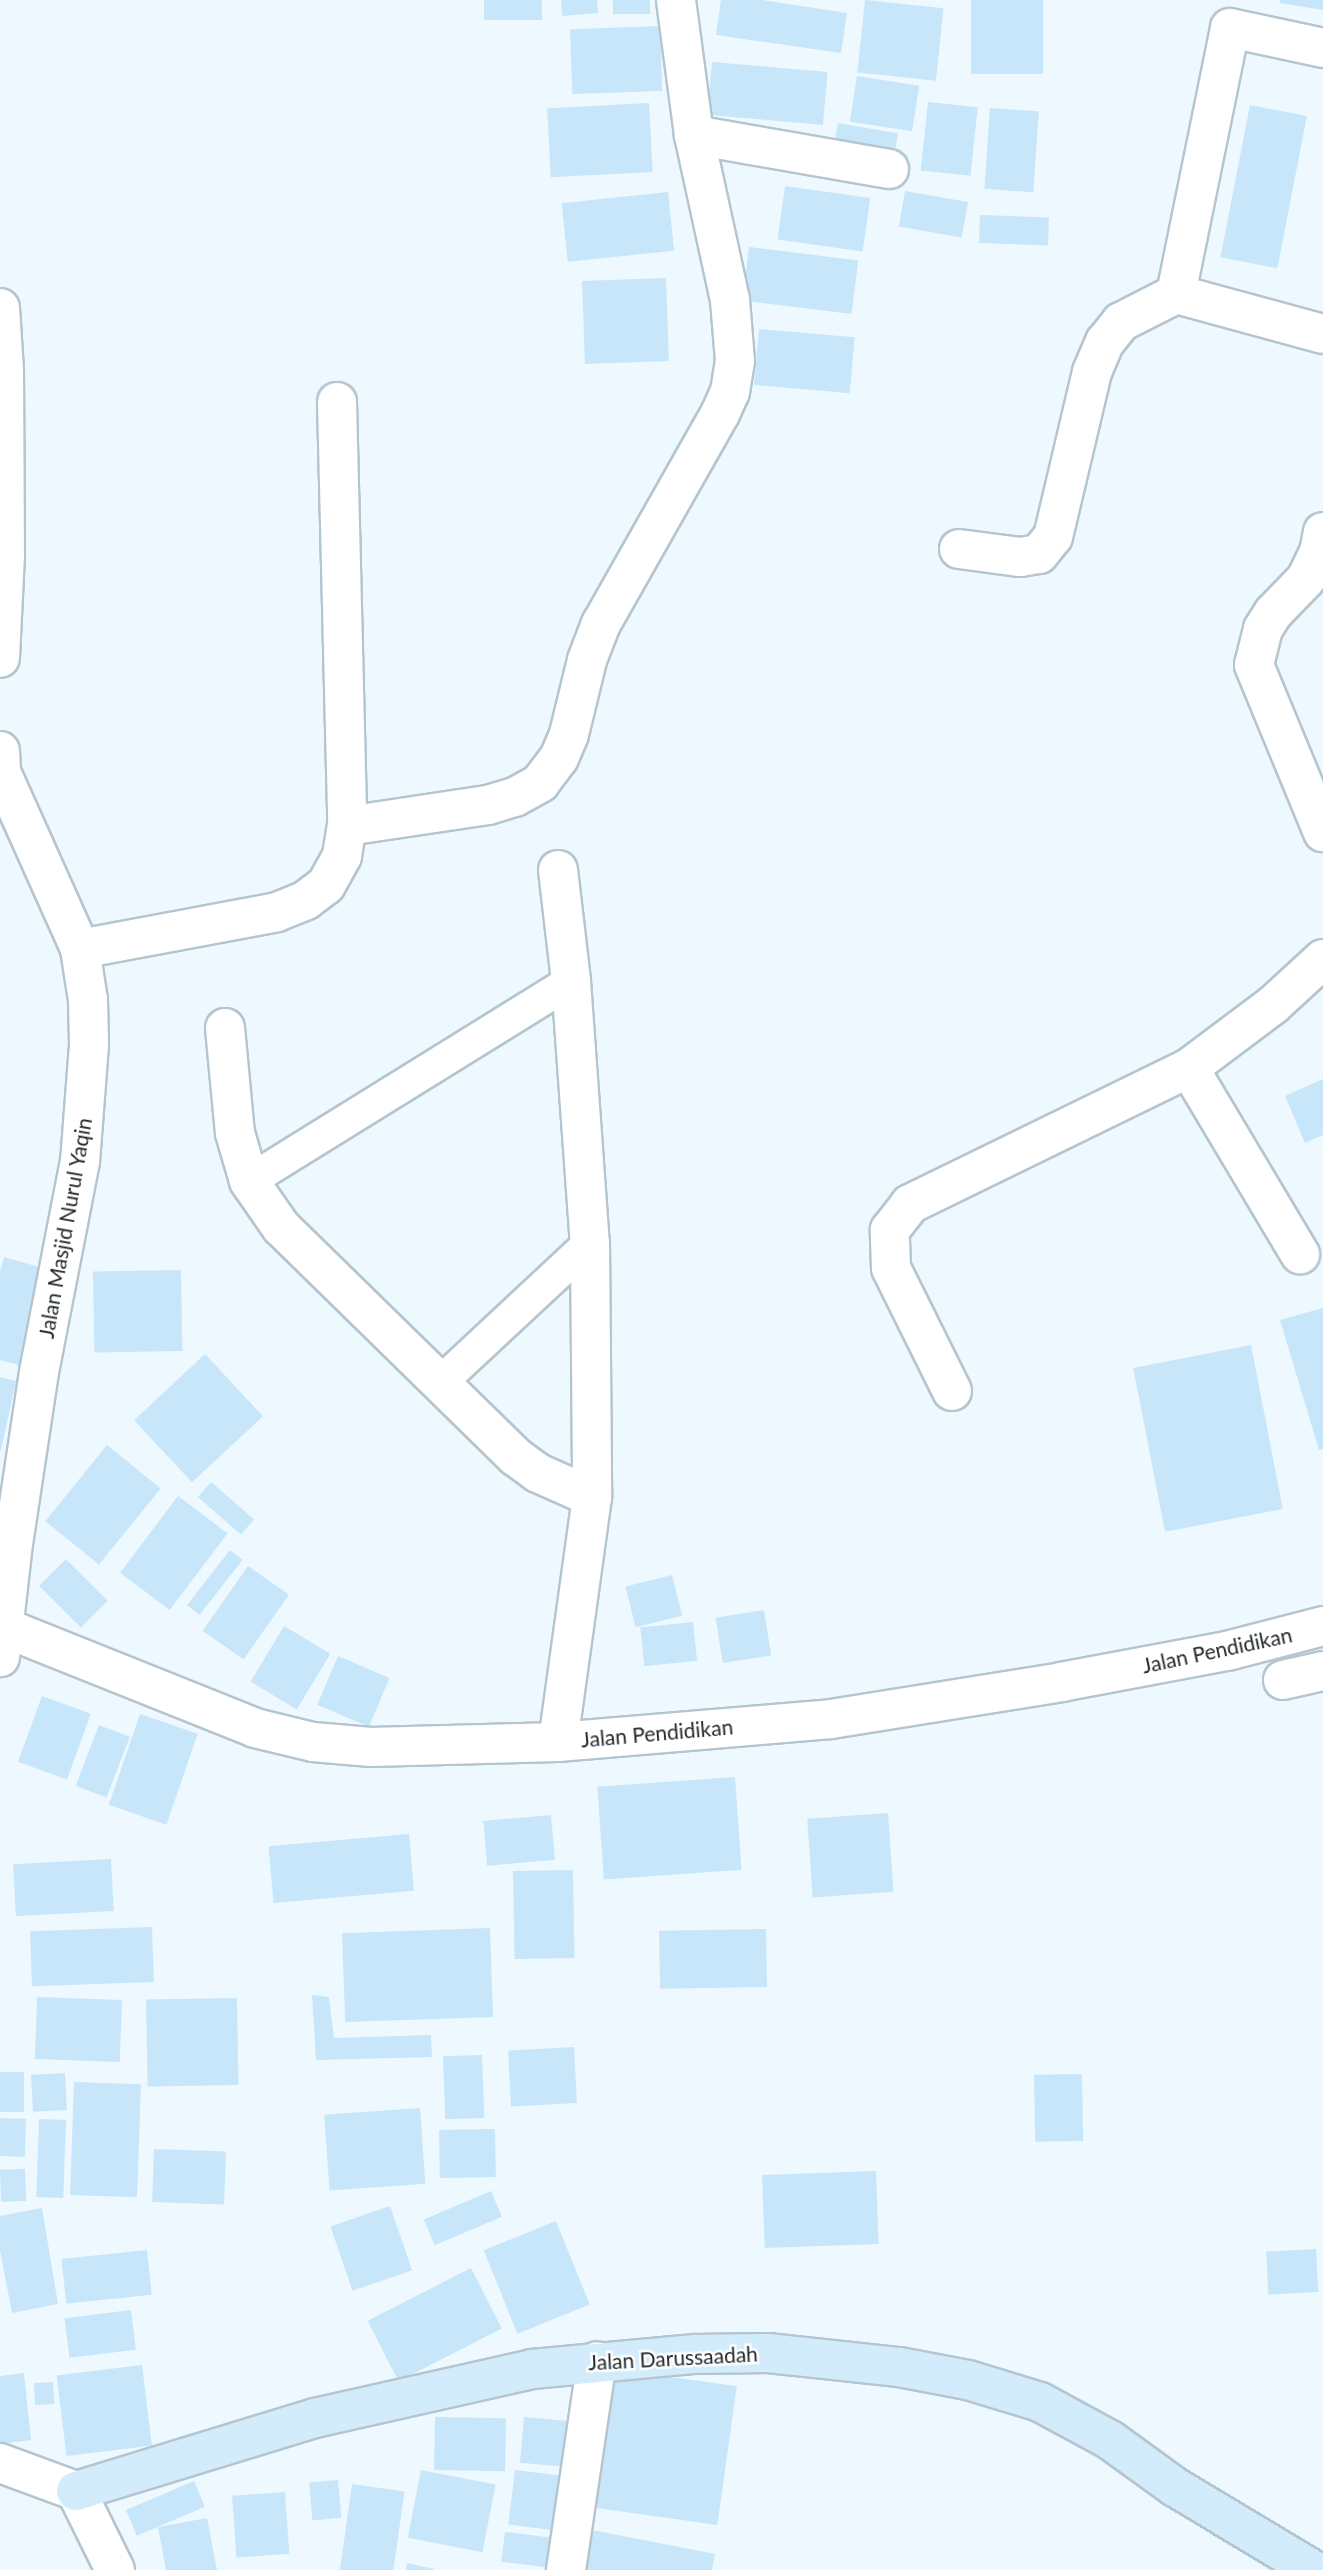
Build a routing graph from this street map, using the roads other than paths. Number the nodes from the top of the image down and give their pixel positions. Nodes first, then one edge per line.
1 (676, 0) edge
2 (1233, 14) edge
3 (1323, 48) edge
4 (694, 135) junction
5 (889, 169) dead end
6 (1176, 294) junction
7 (0, 308) edge
8 (1323, 334) edge
9 (337, 401) dead end
10 (1323, 532) edge
11 (959, 549) dead end
12 (0, 658) edge
13 (0, 765) edge
14 (347, 826) junction
15 (1323, 832) edge
16 (558, 870) dead end
17 (80, 949) junction
18 (1323, 959) edge
19 (571, 981) junction
20 (225, 1028) dead end
21 (1189, 1068) junction
22 (248, 1181) junction
23 (590, 1243) junction
24 (1300, 1254) dead end
25 (440, 1383) junction
26 (952, 1391) dead end
27 (592, 1497) junction
28 (1323, 1626) edge
29 (1, 1642) edge
30 (1323, 1671) edge
31 (1283, 1680) dead end
32 (558, 1742) junction
33 (597, 2361) junction
34 (0, 2463) edge
35 (76, 2491) junction
36 (115, 2570) edge
37 (566, 2570) edge
38 (1313, 2570) edge

1 - 4 street
2 - 3 street
2 - 6 street
4 - 5 street
4 - 14 street
6 - 8 street
6 - 11 street
7 - 12 street
9 - 14 street
10 - 15 street
13 - 17 street, Jalan Masjid Nurul Yaqin
14 - 17 street
16 - 19 street
17 - 29 street, Jalan Masjid Nurul Yaqin
18 - 21 street
19 - 22 lane
19 - 23 street
20 - 22 street
21 - 24 street
21 - 26 street
22 - 25 street
23 - 25 lane
23 - 27 street
25 - 27 street
27 - 32 street
28 - 32 street, Jalan Pendidikan
29 - 32 street, Jalan Pendidikan
30 - 31 street
33 - 35 street, Jalan Darussaadah
33 - 37 street
33 - 38 street, Jalan Darussaadah
34 - 35 street
35 - 36 street

